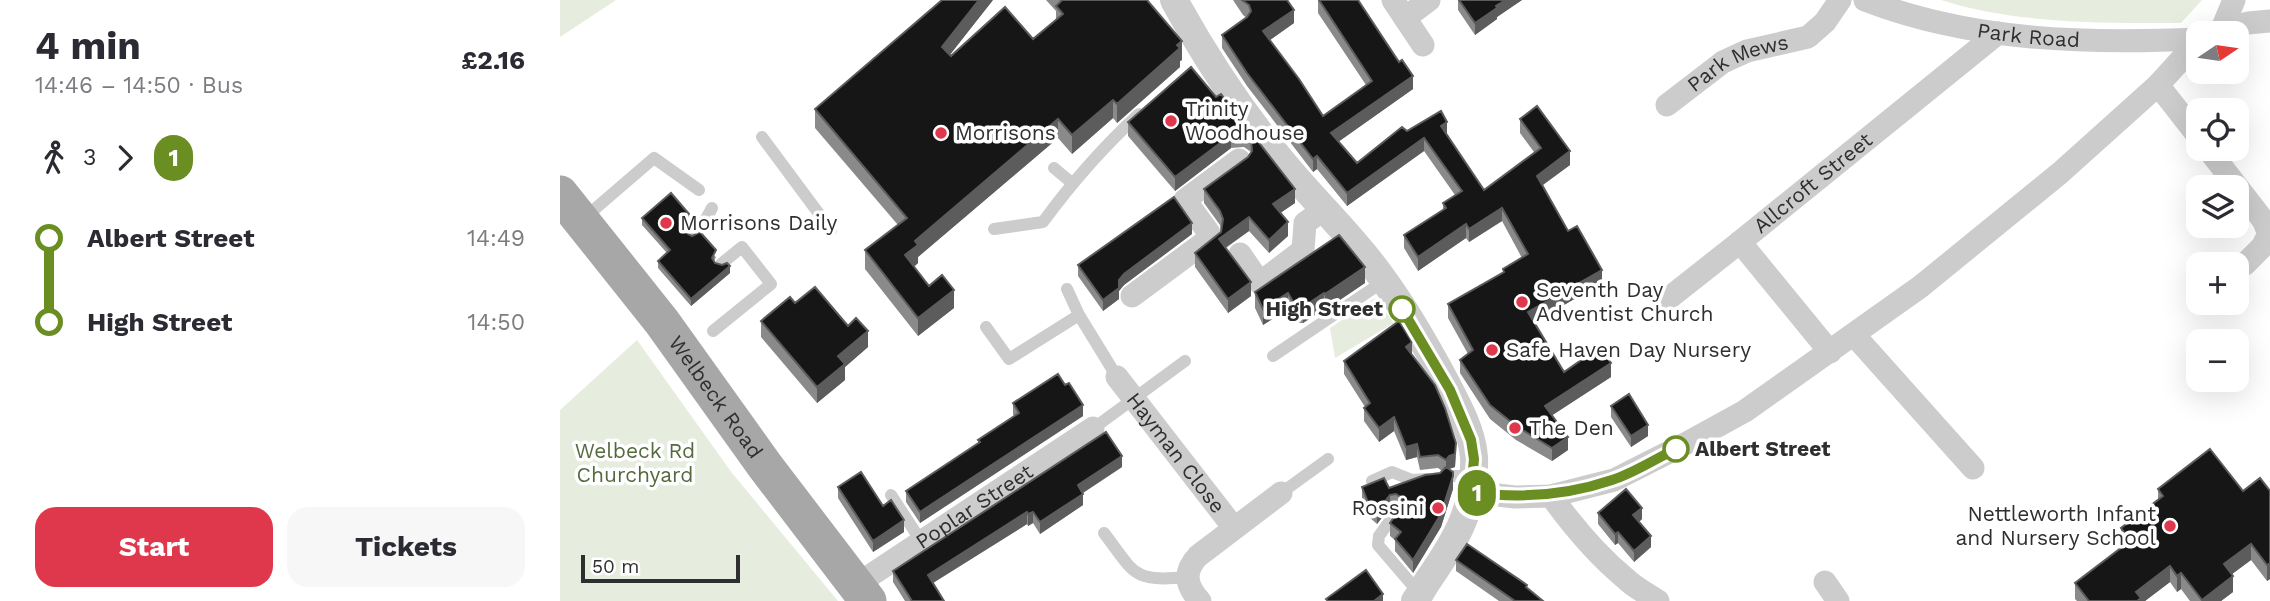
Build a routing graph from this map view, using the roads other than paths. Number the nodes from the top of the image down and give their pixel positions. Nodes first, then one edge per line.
1 (1174, 0) edge
2 (1429, 0) edge
3 (1840, 0) edge
4 (1865, 0) edge
5 (2234, 0) edge
6 (1399, 9) edge
7 (2222, 21) edge
8 (2270, 21) edge
9 (2249, 25) edge
10 (1998, 33) junction
11 (2186, 40) edge
12 (1423, 45) dead end
13 (2186, 54) edge
14 (2158, 85) junction
15 (1150, 104) edge
16 (1667, 105) dead end
17 (2186, 121) edge
18 (762, 137) dead end
19 (1253, 149) junction
20 (2217, 161) edge
21 (1054, 168) dead end
22 (1072, 183) junction
23 (699, 190) dead end
24 (571, 207) edge
25 (712, 208) dead end
26 (1323, 210) junction
27 (994, 229) dead end
28 (831, 230) dead end
29 (692, 234) edge
30 (1740, 242) junction
31 (1240, 254) dead end
32 (2249, 260) edge
33 (721, 264) edge
34 (1384, 281) junction
35 (1068, 289) dead end
36 (1132, 296) dead end
37 (1670, 298) dead end
38 (1080, 315) junction
39 (986, 327) dead end
40 (713, 331) dead end
41 (1854, 335) junction
42 (1830, 352) junction
43 (1273, 356) dead end
44 (1185, 360) dead end
45 (1117, 377) joint
46 (1134, 398) junction
47 (1097, 425) joint
48 (1328, 459) dead end
49 (1973, 468) dead end
50 (1438, 477) edge
51 (1372, 481) edge
52 (1466, 481) junction
53 (1281, 493) joint
54 (891, 495) dead end
55 (1551, 496) junction
56 (1395, 515) edge
57 (1234, 528) junction
58 (1104, 533) dead end
59 (921, 541) junction
60 (1188, 577) junction
61 (1825, 582) dead end
62 (862, 593) edge
63 (1418, 597) edge
64 (1200, 601) edge
65 (1658, 601) edge
66 (1838, 601) edge

1 - 19 street
2 - 6 street
3 - 16 street, Park Mews
4 - 10 street, Park Road
5 - 7 street
6 - 12 street
8 - 9 street
10 - 11 street, Park Road
10 - 30 street, Allcroft Street
13 - 14 street
14 - 17 street
14 - 41 street
15 - 22 lane
18 - 28 lane
19 - 26 street
19 - 36 street
20 - 32 street
21 - 22 lane
22 - 27 lane
23 - 24 lane
24 - 62 main road, Welbeck Road
25 - 29 lane
26 - 31 street
26 - 34 street
30 - 37 street
30 - 42 street, Allcroft Street
33 - 40 lane
34 - 43 lane
34 - 52 street
35 - 38 lane
38 - 39 lane
38 - 45 lane
41 - 42 street
41 - 49 street
42 - 55 street
44 - 46 lane
45 - 46 street, Hayman Close
46 - 47 lane
46 - 57 street, Hayman Close
47 - 59 street, Poplar Street
48 - 53 lane
50 - 51 lane
52 - 55 street
52 - 63 street
53 - 57 street
54 - 59 lane
55 - 65 street
56 - 63 lane
57 - 60 street
58 - 60 lane
59 - 62 street, Poplar Street
60 - 64 street
61 - 66 street

